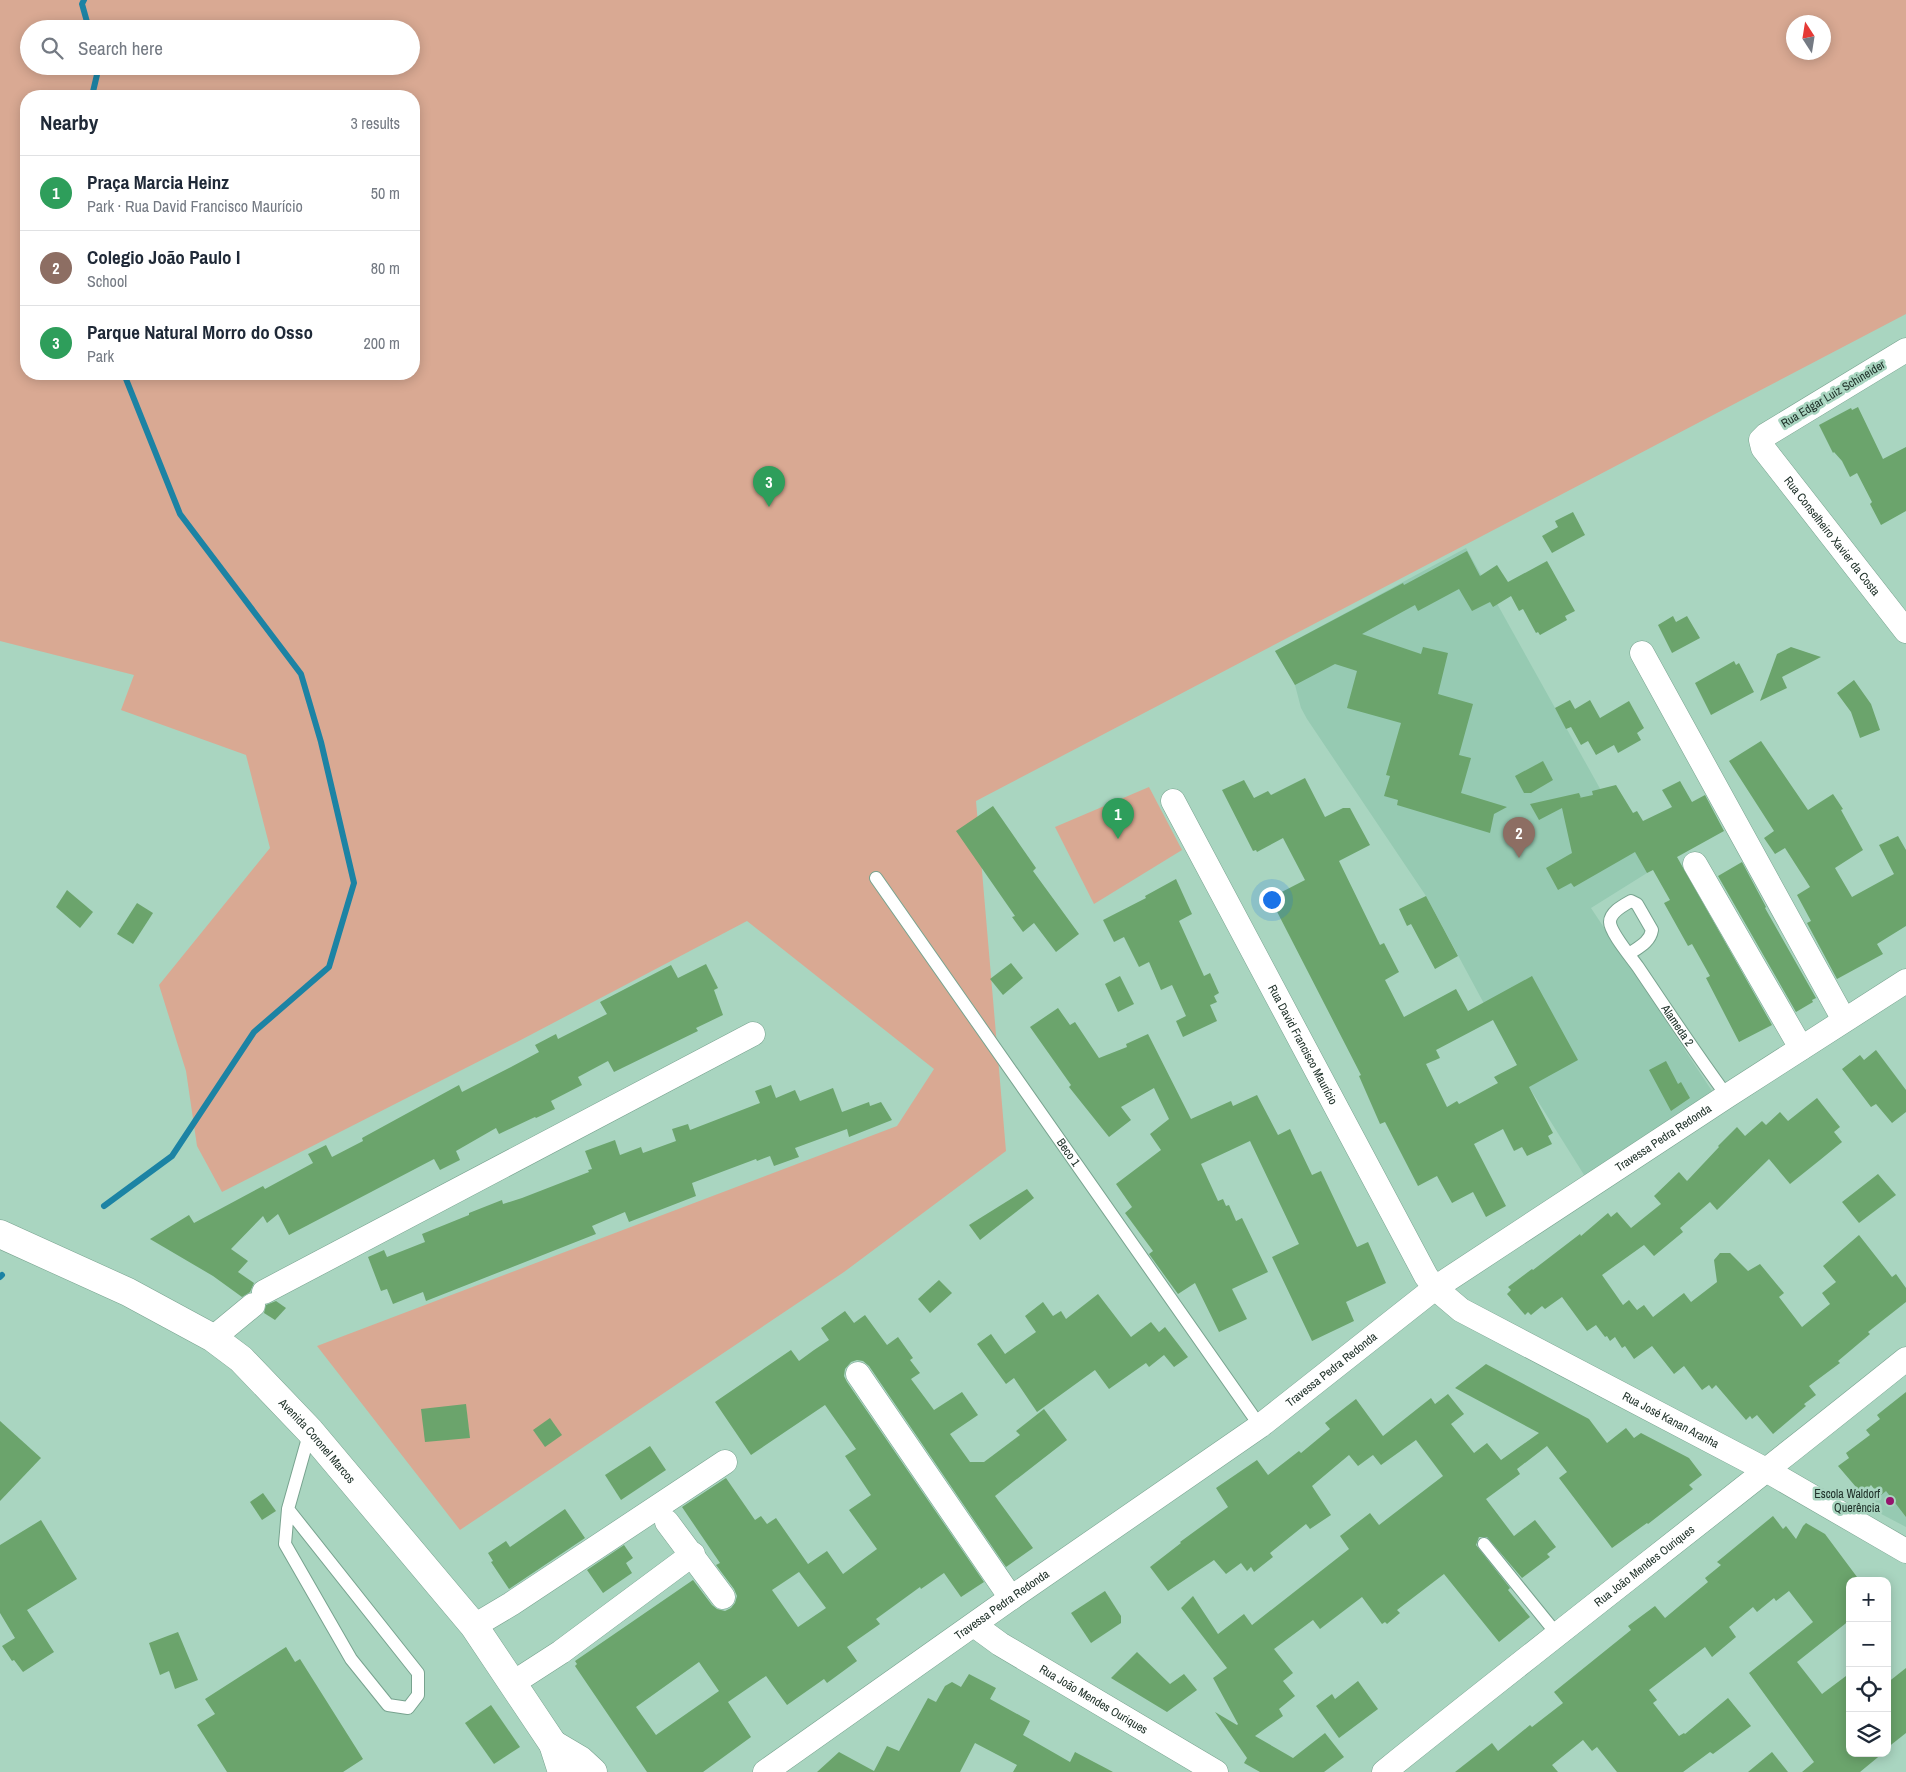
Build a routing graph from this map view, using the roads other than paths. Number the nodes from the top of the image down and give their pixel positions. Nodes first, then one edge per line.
1 (1906, 350) edge
2 (1761, 440) joint
3 (1906, 631) edge
4 (1642, 653) dead end
5 (1173, 801) dead end
6 (1695, 864) dead end
7 (876, 878) dead end
8 (1629, 954) dead end
9 (1906, 981) edge
10 (1844, 1020) junction
11 (753, 1034) dead end
12 (1801, 1048) junction
13 (1727, 1096) junction
14 (0, 1234) edge
15 (1435, 1288) junction
16 (213, 1338) junction
17 (1906, 1359) edge
18 (858, 1374) dead end
19 (1260, 1426) junction
20 (310, 1431) junction
21 (725, 1462) dead end
22 (1766, 1470) junction
23 (288, 1509) junction
24 (667, 1522) dead end
25 (1484, 1544) dead end
26 (1906, 1551) edge
27 (693, 1554) junction
28 (723, 1597) dead end
29 (1011, 1598) junction
30 (974, 1625) junction
31 (474, 1626) junction
32 (1556, 1633) junction
33 (514, 1683) junction
34 (553, 1744) junction
35 (562, 1772) edge
36 (593, 1772) edge
37 (765, 1772) edge
38 (1216, 1772) edge
39 (1384, 1772) edge

1 - 2 street, Rua Edgar Luiz Schineider
2 - 3 street, Rua Conselheiro Xavier da Costa
4 - 10 street
5 - 15 street, Rua David Francisco Maurício
6 - 12 street
7 - 19 lane, Beco 1
8 - 13 lane, Alameda 2
9 - 10 street, Travessa Pedra Redonda
10 - 12 street, Travessa Pedra Redonda
11 - 16 street
12 - 13 street, Travessa Pedra Redonda
13 - 15 street, Travessa Pedra Redonda
14 - 16 main road, Avenida Coronel Marcos
15 - 19 street, Travessa Pedra Redonda
15 - 22 street, Rua José Kanan Aranha
16 - 20 main road, Avenida Coronel Marcos
17 - 22 street, Rua João Mendes Ouriques
18 - 29 street
19 - 29 street, Travessa Pedra Redonda
20 - 23 lane
20 - 31 main road, Avenida Coronel Marcos
21 - 31 street
22 - 26 street, Rua José Kanan Aranha
22 - 32 street, Rua João Mendes Ouriques
23 - 23 lane
24 - 27 street
25 - 32 lane
27 - 28 street
27 - 33 street
29 - 30 street, Travessa Pedra Redonda
30 - 37 street, Travessa Pedra Redonda
30 - 38 street, Rua João Mendes Ouriques
31 - 33 main road, Avenida Coronel Marcos
32 - 39 street, Rua João Mendes Ouriques
33 - 34 main road, Avenida Coronel Marcos
34 - 35 main road, Avenida Coronel Marcos
34 - 36 main road, Avenida Coronel Marcos

